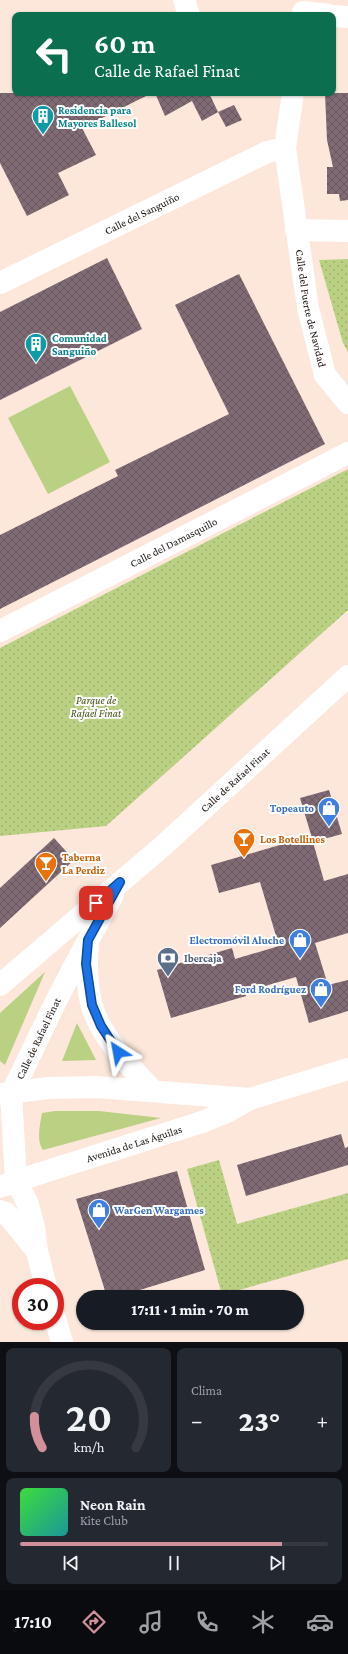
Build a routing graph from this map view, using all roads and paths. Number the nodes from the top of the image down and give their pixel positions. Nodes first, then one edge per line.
1 (184, 0) edge
2 (303, 9) edge
3 (188, 12) edge
4 (316, 12) edge
5 (336, 16) edge
6 (348, 17) edge
7 (293, 96) edge
8 (285, 148) junction
9 (296, 230) junction
10 (348, 231) edge
11 (0, 284) edge
12 (348, 403) edge
13 (348, 453) edge
14 (0, 631) edge
15 (348, 676) edge
16 (120, 882) junction
17 (88, 940) junction
18 (0, 985) edge
19 (348, 1069) edge
20 (4, 1091) edge
21 (153, 1091) junction
22 (250, 1099) junction
23 (5, 1181) edge
24 (0, 1211) edge
25 (36, 1251) junction
26 (44, 1278) edge
27 (58, 1330) edge
28 (62, 1342) edge

1 - 3 street
2 - 4 street
5 - 6 street
7 - 8 street, Calle del Fuerte de Navidad
8 - 9 street, Calle del Fuerte de Navidad
8 - 11 street, Calle del Sanguiño
9 - 10 street
9 - 12 street, Calle del Fuerte de Navidad
13 - 14 street, Calle del Damasquillo
15 - 16 street, Calle de Rafael Finat
16 - 17 street, Calle de Rafael Finat
16 - 18 street, Calle de Rafael Finat
17 - 20 street, Calle de Rafael Finat
17 - 21 street, Calle de Rafael Finat
19 - 22 street, Avenida de Las Águilas
20 - 21 street, Avenida de Las Águilas
20 - 23 street
21 - 22 street, Avenida de Las Águilas
22 - 23 street, Avenida de Las Águilas
23 - 25 street
24 - 25 street
25 - 26 street
27 - 28 street

